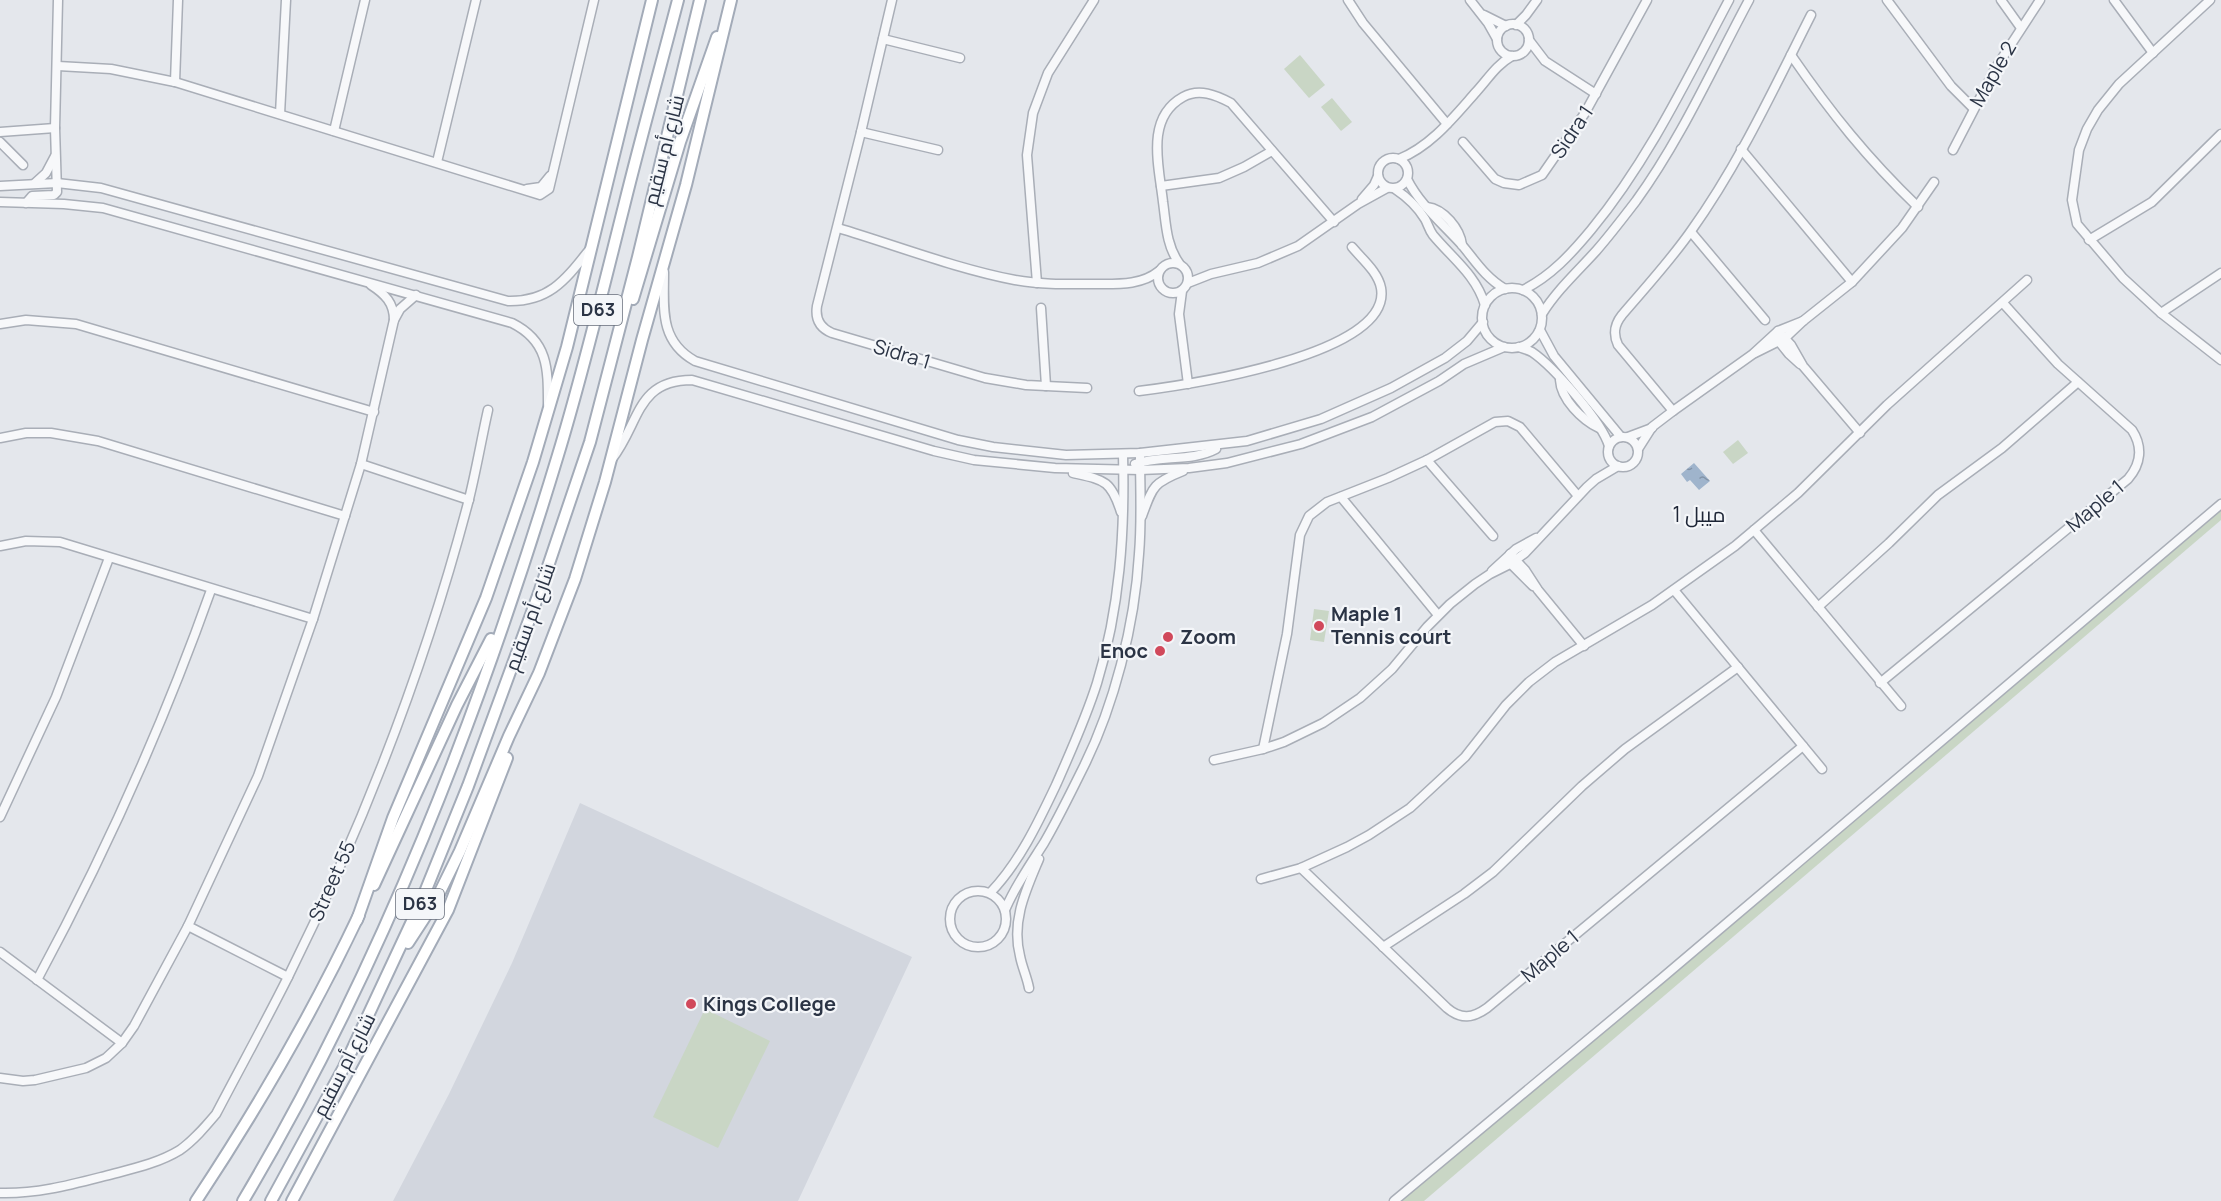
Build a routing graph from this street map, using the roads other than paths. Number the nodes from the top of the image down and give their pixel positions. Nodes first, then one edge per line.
1 (58, 0) edge
2 (178, 0) edge
3 (286, 0) edge
4 (365, 0) edge
5 (476, 0) edge
6 (594, 0) edge
7 (652, 0) edge
8 (678, 0) edge
9 (700, 0) edge
10 (731, 0) edge
11 (892, 0) edge
12 (1348, 0) edge
13 (1470, 0) edge
14 (1647, 0) edge
15 (1729, 0) edge
16 (1749, 0) edge
17 (1887, 0) edge
18 (2001, 0) edge
19 (2114, 0) edge
20 (2210, 0) edge
21 (1092, 1) edge
22 (2040, 1) edge
23 (1535, 2) edge
24 (1479, 11) junction
25 (728, 14) junction
26 (1811, 15) dead end
27 (1511, 26) junction
28 (2021, 28) junction
29 (1528, 37) junction
30 (883, 39) junction
31 (1498, 42) junction
32 (2153, 53) junction
33 (1516, 55) junction
34 (1791, 55) junction
35 (960, 58) dead end
36 (1545, 61) junction
37 (58, 66) junction
38 (1493, 70) junction
39 (175, 82) junction
40 (1596, 94) junction
41 (1973, 108) junction
42 (280, 114) junction
43 (1447, 124) junction
44 (55, 128) junction
45 (334, 131) junction
46 (0, 132) edge
47 (861, 132) junction
48 (2221, 134) edge
49 (0, 142) edge
50 (1463, 142) dead end
51 (1423, 147) junction
52 (1741, 149) junction
53 (938, 150) dead end
54 (1953, 150) dead end
55 (1272, 152) junction
56 (56, 153) junction
57 (1399, 159) junction
58 (437, 162) junction
59 (23, 165) dead end
60 (1408, 175) junction
61 (1378, 176) junction
62 (1934, 182) dead end
63 (34, 183) junction
64 (57, 183) junction
65 (0, 186) edge
66 (1161, 186) junction
67 (1391, 188) junction
68 (0, 202) edge
69 (26, 203) junction
70 (1358, 204) junction
71 (1918, 207) junction
72 (1334, 222) junction
73 (838, 228) junction
74 (1691, 232) junction
75 (2089, 240) junction
76 (1169, 242) junction
77 (1352, 247) dead end
78 (591, 248) junction
79 (664, 262) junction
80 (1182, 266) junction
81 (1162, 268) junction
82 (2221, 273) edge
83 (1211, 274) junction
84 (363, 280) junction
85 (2027, 280) dead end
86 (1137, 282) junction
87 (1852, 282) junction
88 (1037, 283) junction
89 (1185, 287) junction
90 (1505, 289) junction
91 (1166, 290) junction
92 (1523, 290) junction
93 (416, 296) junction
94 (2003, 303) junction
95 (1485, 306) junction
96 (1041, 308) dead end
97 (1179, 314) junction
98 (1542, 314) junction
99 (2160, 314) junction
100 (394, 320) junction
101 (1765, 320) dead end
102 (1803, 321) junction
103 (1483, 322) junction
104 (0, 324) edge
105 (1540, 330) junction
106 (1776, 333) junction
107 (618, 335) junction
108 (1782, 340) junction
109 (1504, 347) junction
110 (1519, 347) junction
111 (1753, 354) junction
112 (2221, 360) edge
113 (2078, 382) junction
114 (1188, 384) junction
115 (1046, 386) junction
116 (1087, 388) dead end
117 (1139, 391) dead end
118 (488, 410) dead end
119 (1673, 411) junction
120 (374, 412) junction
121 (548, 412) junction
122 (1652, 428) junction
123 (1860, 433) junction
124 (1625, 437) junction
125 (0, 438) edge
126 (1638, 449) junction
127 (1608, 450) junction
128 (1123, 454) junction
129 (611, 460) junction
130 (1427, 460) junction
131 (1140, 462) junction
132 (361, 464) junction
133 (1618, 466) junction
134 (1055, 468) junction
135 (1189, 468) junction
136 (1123, 470) junction
137 (1596, 479) junction
138 (1578, 496) junction
139 (1341, 497) junction
140 (469, 500) junction
141 (2221, 504) edge
142 (345, 516) junction
143 (1123, 519) junction
144 (1141, 521) junction
145 (1754, 530) junction
146 (1493, 536) dead end
147 (0, 546) edge
148 (109, 558) junction
149 (1510, 559) junction
150 (211, 590) junction
151 (1674, 590) junction
152 (1818, 607) junction
153 (1438, 615) junction
154 (505, 616) junction
155 (313, 620) junction
156 (1584, 646) junction
157 (1738, 668) junction
158 (539, 673) junction
159 (1881, 683) junction
160 (1901, 706) dead end
161 (1803, 746) junction
162 (1263, 749) junction
163 (1214, 760) dead end
164 (1822, 769) dead end
165 (0, 816) edge
166 (1044, 842) junction
167 (1301, 868) junction
168 (1261, 879) dead end
169 (990, 893) junction
170 (1005, 910) junction
171 (357, 920) junction
172 (188, 926) junction
173 (1383, 947) junction
174 (0, 952) edge
175 (396, 959) junction
176 (288, 977) junction
177 (37, 980) junction
178 (1029, 988) dead end
179 (122, 1043) junction
180 (0, 1078) edge
181 (0, 1193) edge
182 (196, 1201) edge
183 (243, 1201) edge
184 (271, 1201) edge
185 (292, 1201) edge
186 (1394, 1201) edge

1 - 37 street
2 - 39 street
3 - 42 street
4 - 45 street
5 - 58 street
6 - 58 street
7 - 78 main road
8 - 154 main road, شارع أم سقيم / D63
9 - 107 main road, شارع أم سقيم / D63
10 - 25 main road
11 - 30 street, Sidra 1
12 - 43 street
13 - 24 street
14 - 40 street, Sidra 1
15 - 92 street
16 - 98 street
17 - 41 street
18 - 28 street
19 - 32 street
20 - 32 street
21 - 88 street
22 - 28 street, Maple 2
23 - 27 street
23 - 29 street
24 - 27 street
24 - 31 street
25 - 79 main road
25 - 107 main road
26 - 34 street
27 - 29 street
27 - 31 street
28 - 41 street, Maple 2
29 - 33 street
29 - 36 street
30 - 35 street
30 - 47 street, Sidra 1
31 - 33 street
31 - 38 street
32 - 75 street
33 - 36 street
33 - 38 street
34 - 52 street
34 - 71 street
36 - 40 street
37 - 39 street
37 - 44 street
38 - 43 street
39 - 42 street
40 - 50 street, Sidra 1
41 - 54 street, Maple 2
42 - 45 street
43 - 51 street
44 - 46 street
44 - 56 street
45 - 58 street
47 - 53 street
47 - 73 street, Sidra 1
48 - 75 street
49 - 59 street
51 - 57 street
51 - 60 street
52 - 74 street
52 - 87 street
55 - 66 street
55 - 66 street
55 - 72 street
56 - 63 street
56 - 64 street
57 - 60 street
57 - 61 street
60 - 67 street
60 - 90 street
61 - 67 street
61 - 70 street
62 - 71 street
63 - 64 street
63 - 65 street
64 - 69 street
64 - 78 street
66 - 76 street
67 - 70 street
67 - 95 street
68 - 69 street
69 - 84 street
70 - 72 street
71 - 87 street
72 - 83 street
73 - 88 street
73 - 115 street, Sidra 1
74 - 101 street
74 - 119 street
75 - 99 street
76 - 80 street
76 - 81 street
77 - 114 street
78 - 121 main road
79 - 128 street
79 - 129 main road
80 - 81 street
80 - 83 street
80 - 89 street
81 - 86 street
81 - 91 street
82 - 99 street
83 - 89 street
84 - 93 street
84 - 100 street
85 - 94 street
86 - 88 street
86 - 91 street
87 - 102 street
89 - 91 street
89 - 97 street
90 - 92 street
90 - 95 street
91 - 97 street
92 - 98 street
93 - 100 street
93 - 121 street
94 - 113 street, Maple 1
94 - 123 street
95 - 103 street
96 - 115 street
97 - 114 street
98 - 105 street
99 - 112 street
100 - 120 street
102 - 106 street
102 - 108 street
103 - 109 street
103 - 131 street
104 - 120 street
105 - 110 street
105 - 124 street
106 - 108 street
106 - 111 street
107 - 175 main road, شارع أم سقيم / D63
108 - 111 street
108 - 123 street
109 - 110 street
109 - 135 street
110 - 127 street
111 - 119 street
113 - 152 street
113 - 159 street, Maple 1
114 - 117 street
115 - 116 street, Sidra 1
118 - 140 street, Street 55
119 - 122 street
120 - 132 street
121 - 171 main road
122 - 124 street
122 - 126 street
123 - 145 street
124 - 126 street
124 - 127 street
125 - 142 street
126 - 133 street
127 - 133 street
127 - 137 street
128 - 131 street
128 - 136 street
129 - 134 street
129 - 158 main road
130 - 138 street
130 - 139 street
130 - 146 street
131 - 135 street
131 - 136 street
131 - 144 street
132 - 140 street
132 - 142 street
133 - 137 street
134 - 136 street
134 - 143 street
135 - 144 street
136 - 143 street
137 - 138 street
138 - 149 street
139 - 153 street
139 - 162 street
140 - 176 street, Street 55
141 - 186 street
142 - 155 street
143 - 169 street
144 - 166 street
145 - 151 street
145 - 152 street
147 - 148 street
148 - 150 street
148 - 165 street
149 - 153 street
149 - 156 street
150 - 155 street
150 - 177 street
151 - 156 street
151 - 157 street
152 - 159 street
153 - 162 street
154 - 171 main road, شارع أم سقيم / D63
154 - 183 main road, شارع أم سقيم / D63
155 - 172 street
156 - 167 street
157 - 161 street
157 - 173 street
158 - 175 main road
158 - 185 main road, شارع أم سقيم / D63
159 - 160 street
161 - 164 street
161 - 173 street, Maple 1
162 - 163 street
166 - 170 street
166 - 178 street
167 - 168 street
167 - 173 street, Maple 1
169 - 170 street
169 - 170 street
171 - 182 main road, شارع أم سقيم / D63
172 - 176 street
172 - 179 street
174 - 177 street
175 - 184 main road, شارع أم سقيم / D63
176 - 181 street, Street 55
177 - 179 street
179 - 180 street

